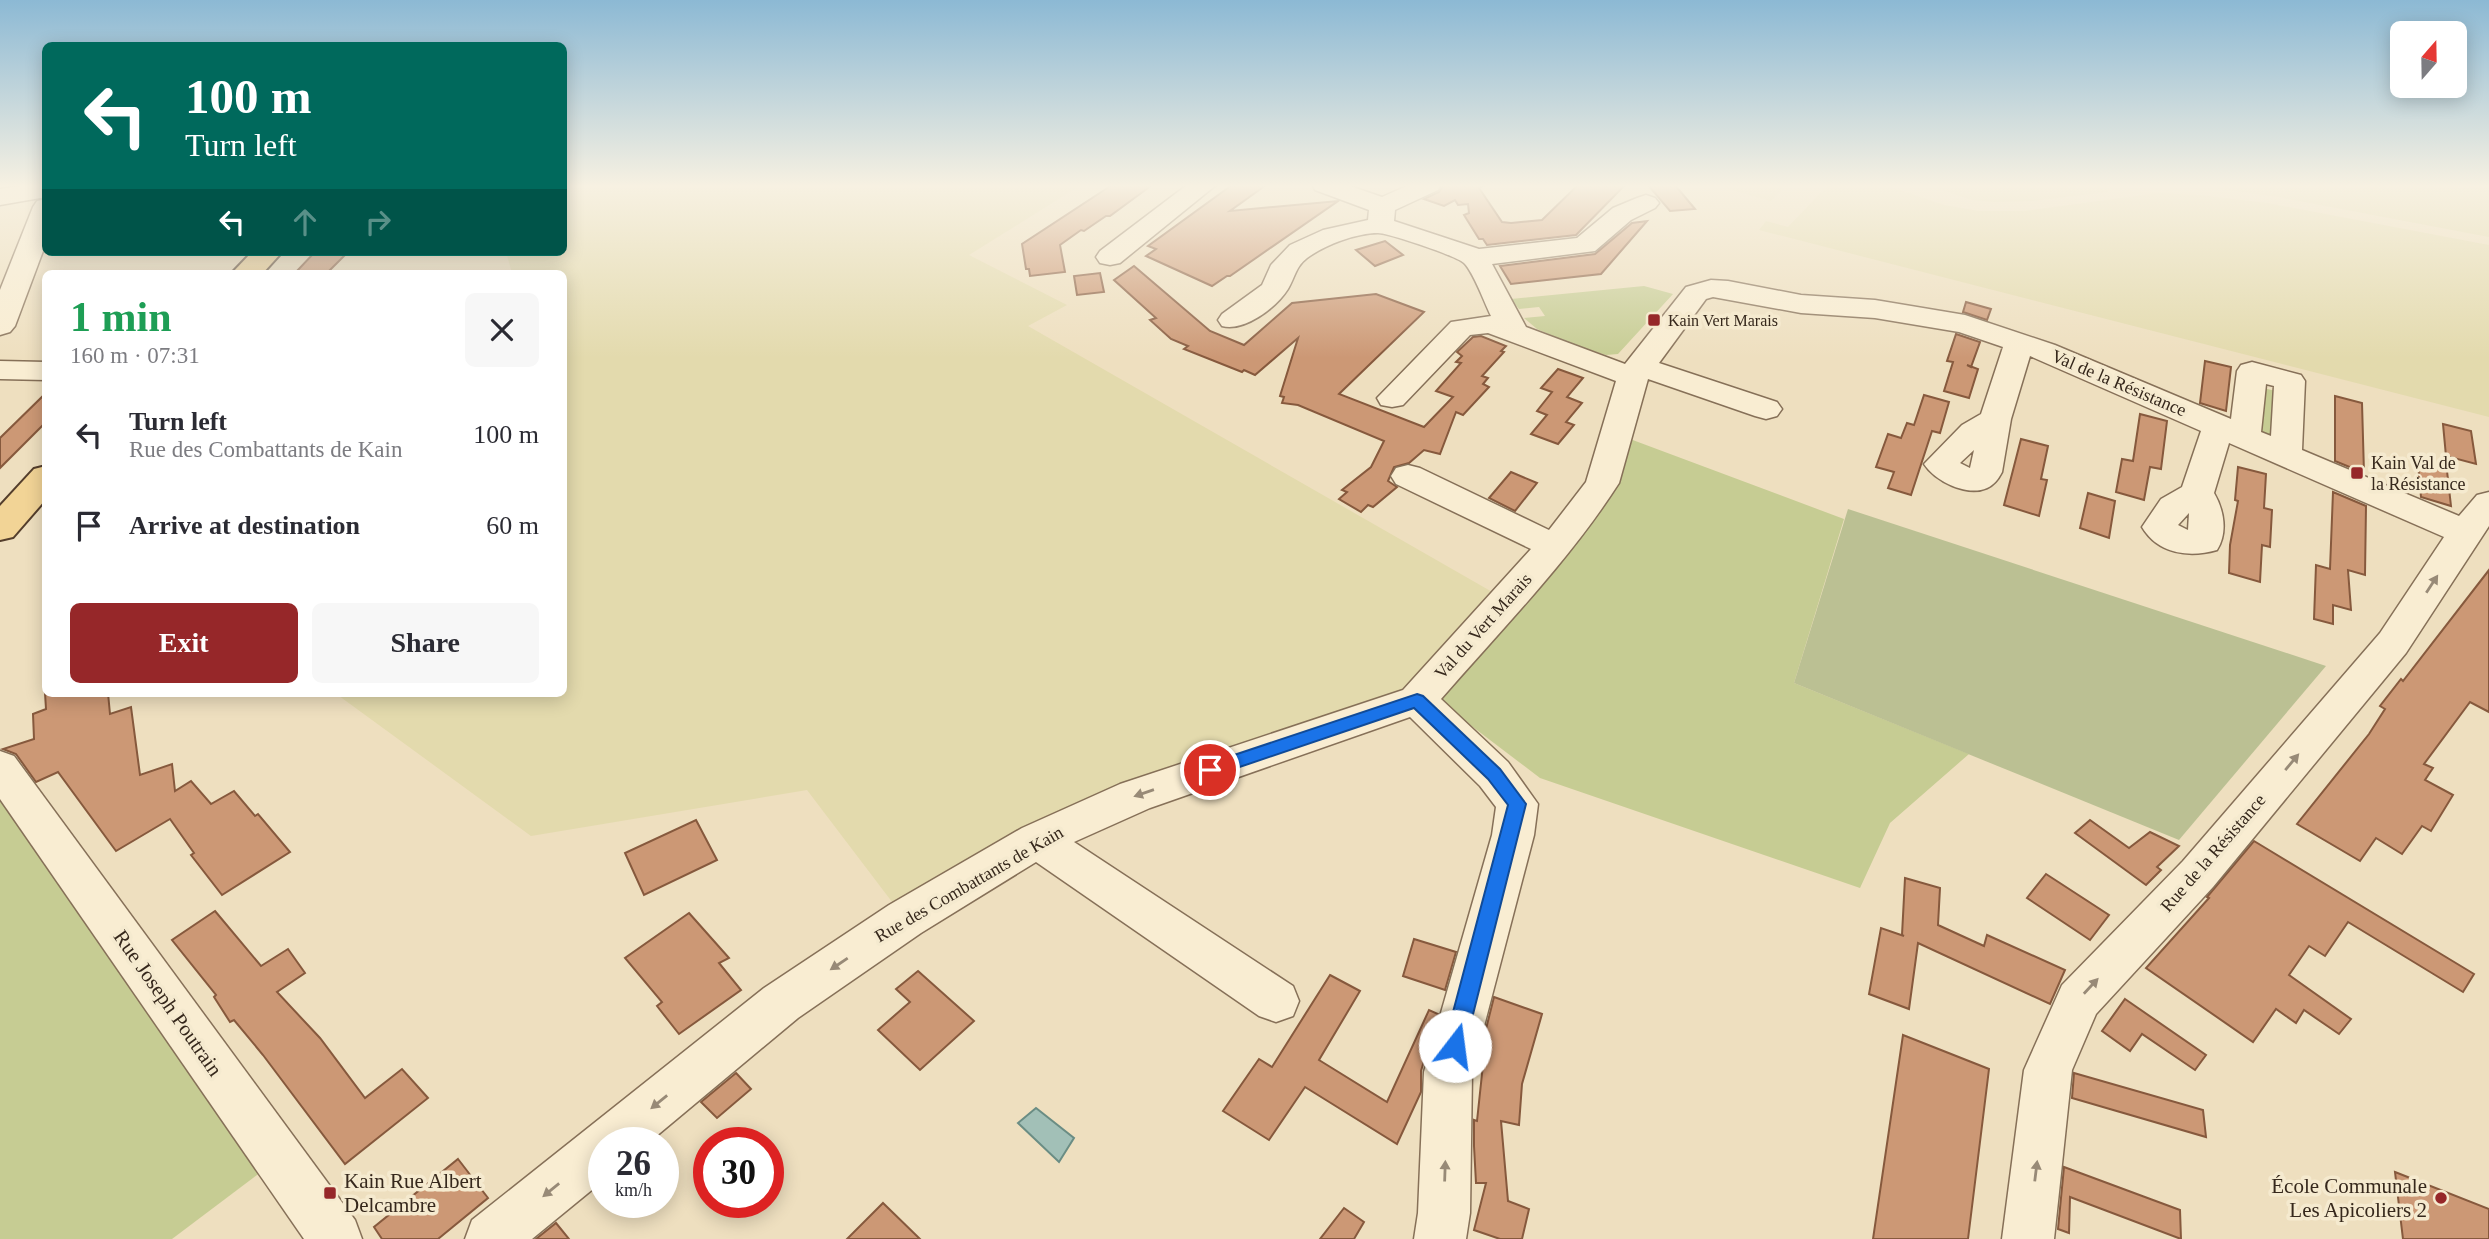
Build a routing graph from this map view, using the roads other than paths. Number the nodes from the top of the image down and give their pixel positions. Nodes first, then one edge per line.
1 (32, 243) edge
2 (1128, 243) edge
3 (1315, 243) edge
4 (1444, 243) edge
5 (1588, 243) edge
6 (264, 256) edge
7 (1110, 257) dead end
8 (1475, 258) junction
9 (250, 270) edge
10 (1232, 320) dead end
11 (1965, 324) joint
12 (0, 326) edge
13 (1515, 333) junction
14 (2019, 342) junction
15 (0, 370) edge
16 (42, 371) edge
17 (1636, 371) junction
18 (2094, 372) junction
19 (2009, 382) junction
20 (1392, 398) dead end
21 (1767, 408) dead end
22 (1995, 419) dead end
23 (2232, 431) junction
24 (2286, 454) junction
25 (1408, 476) dead end
26 (42, 481) edge
27 (2197, 493) dead end
28 (2477, 517) edge
29 (0, 528) edge
30 (1554, 546) junction
31 (1417, 700) junction
32 (0, 766) edge
33 (1037, 840) junction
34 (1276, 1001) dead end
35 (630, 1127) edge
36 (588, 1160) edge
37 (336, 1239) edge
38 (491, 1239) edge
39 (1440, 1239) edge
40 (2028, 1239) edge

1 - 12 street
2 - 7 street
3 - 10 street
4 - 8 street
5 - 8 street
6 - 9 main road
8 - 13 street
11 - 14 street, Val de la Résistance
11 - 17 street, Val du Vert Marais
13 - 17 street
13 - 20 street
14 - 18 street, Val de la Résistance
14 - 19 street
15 - 16 street
17 - 21 street
17 - 30 street, Val du Vert Marais
18 - 19 street
18 - 23 street, Val de la Résistance
19 - 22 street
23 - 24 street, Val de la Résistance
23 - 24 street
23 - 27 street
24 - 28 street, Val de la Résistance
25 - 30 street
26 - 29 main road
40 -> 28 street, Rue de la Résistance
30 - 31 street, Val du Vert Marais
31 -> 33 street, Rue des Combattants de Kain
39 -> 31 street
32 - 37 street, Rue Joseph Poutrain
33 - 34 street
33 -> 35 street, Rue des Combattants de Kain
36 -> 38 street

